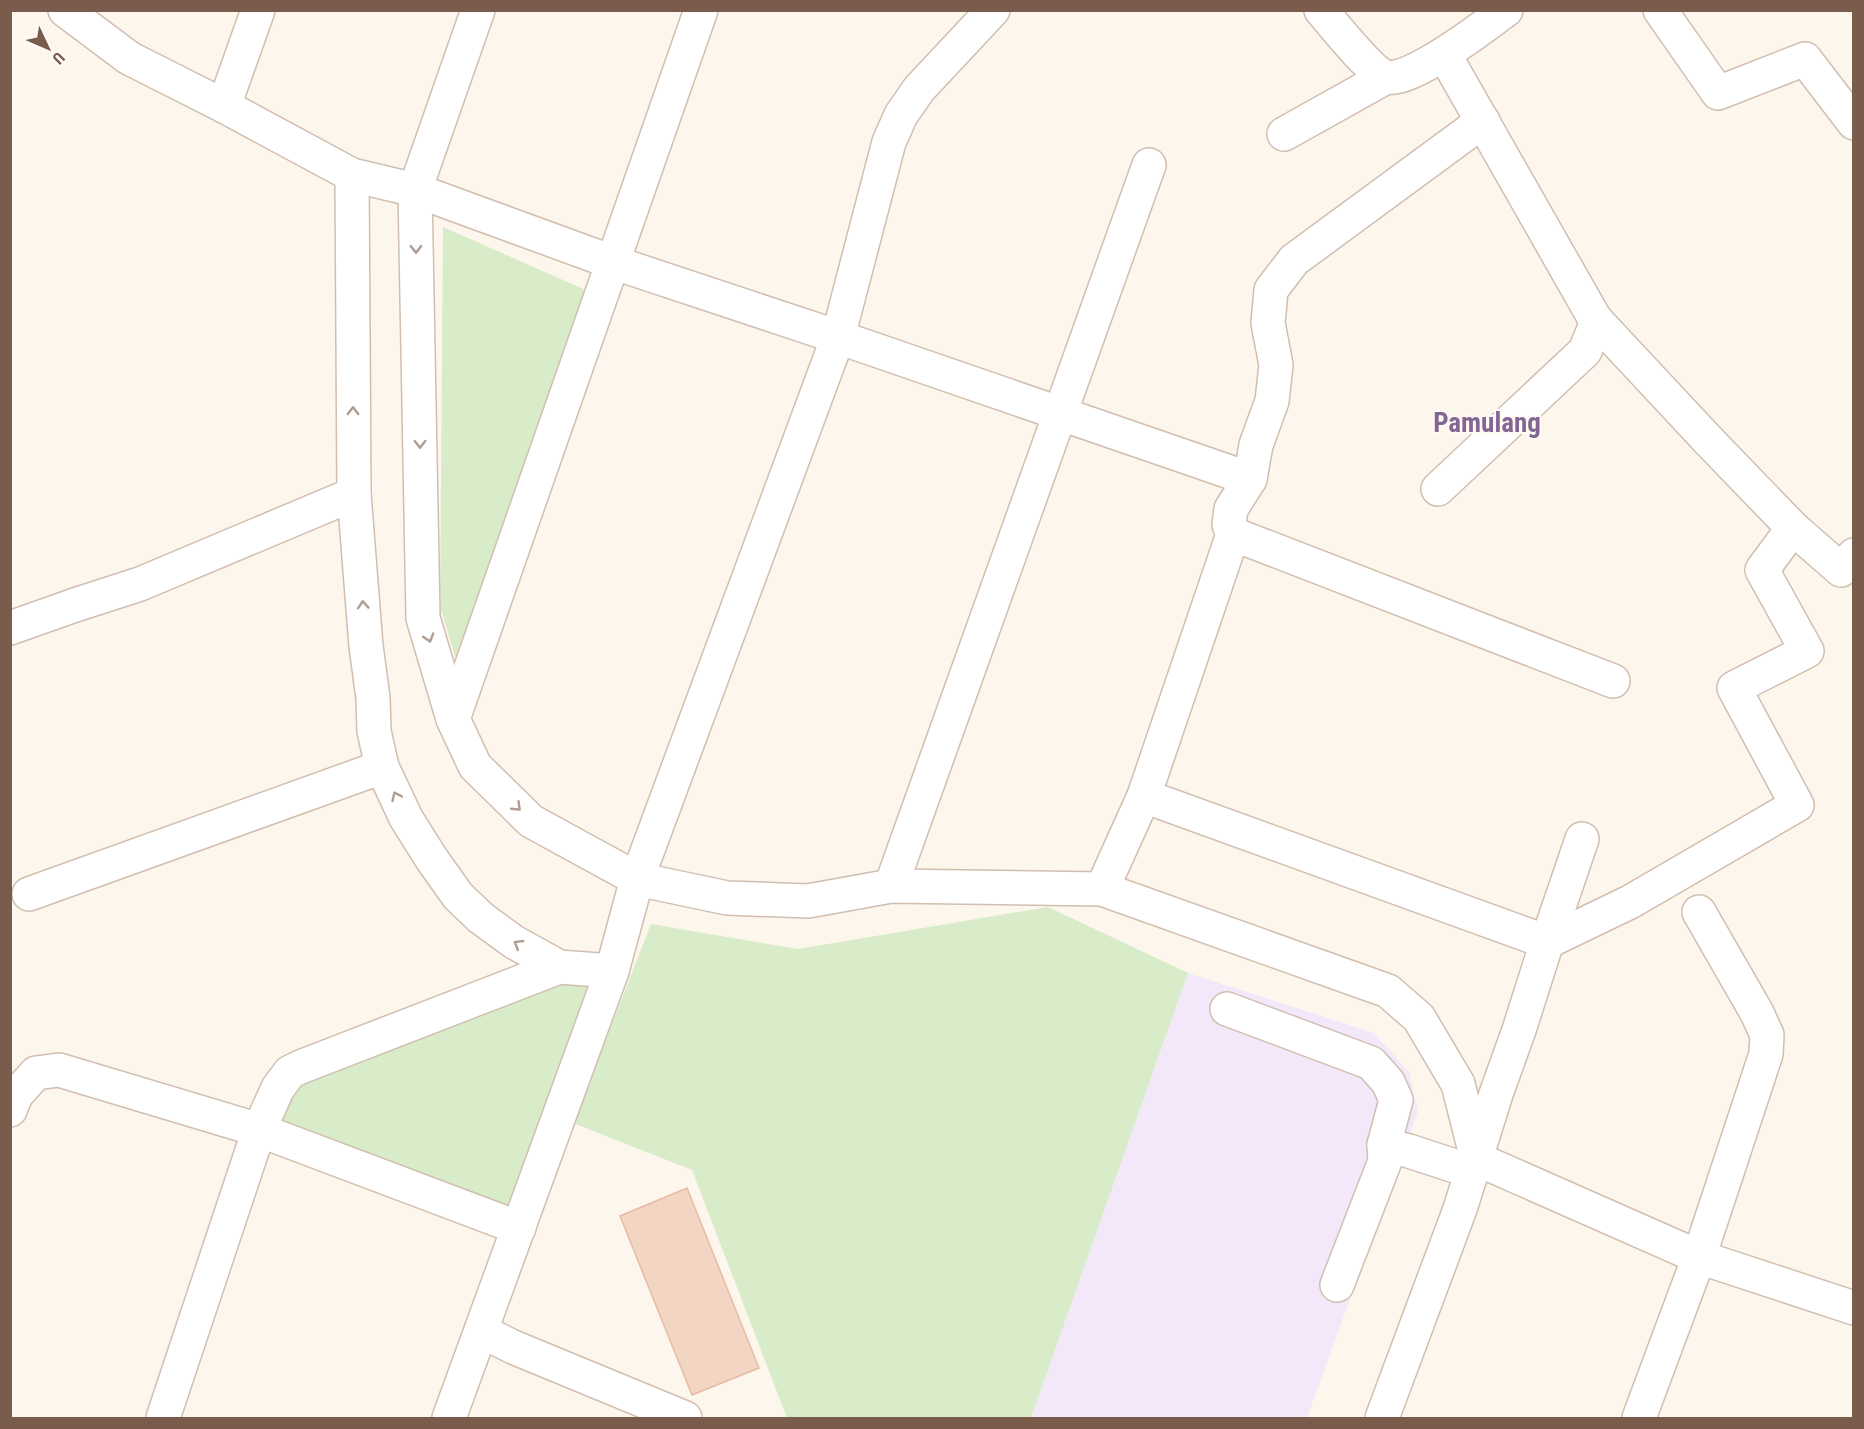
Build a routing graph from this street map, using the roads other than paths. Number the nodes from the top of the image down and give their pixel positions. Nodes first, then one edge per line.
1 (65, 10) edge
2 (258, 10) edge
3 (478, 10) edge
4 (701, 10) edge
5 (993, 10) edge
6 (1321, 10) edge
7 (1506, 10) edge
8 (1660, 10) edge
9 (1444, 54) junction
10 (1386, 77) junction
11 (224, 106) junction
12 (1483, 121) junction
13 (1854, 123) edge
14 (1284, 134) dead end
15 (1149, 165) dead end
16 (352, 175) junction
17 (415, 190) junction
18 (612, 262) junction
19 (1595, 319) junction
20 (838, 337) junction
21 (1060, 414) junction
22 (1250, 479) junction
23 (1438, 489) dead end
24 (354, 494) junction
25 (1793, 528) junction
26 (1233, 534) junction
27 (1854, 555) edge
28 (10, 628) edge
29 (1613, 681) dead end
30 (453, 719) junction
31 (382, 767) junction
32 (1144, 796) junction
33 (1582, 839) dead end
34 (637, 879) junction
35 (891, 886) junction
36 (1102, 889) junction
37 (29, 894) dead end
38 (1699, 912) dead end
39 (1547, 942) junction
40 (559, 968) junction
41 (612, 971) junction
42 (1227, 1010) dead end
43 (10, 1110) edge
44 (259, 1131) junction
45 (1396, 1148) junction
46 (1466, 1165) junction
47 (519, 1228) junction
48 (1699, 1257) junction
49 (1337, 1285) dead end
50 (1854, 1308) edge
51 (481, 1331) junction
52 (163, 1419) edge
53 (449, 1419) edge
54 (685, 1419) edge
55 (1382, 1419) edge
56 (1639, 1419) edge

1 - 11 street
2 - 11 street
3 - 17 street
4 - 18 street
5 - 20 street
6 - 10 street
7 - 9 street
8 - 13 street
9 - 10 street
9 - 12 street
10 - 14 street
11 - 16 street
12 - 19 street
12 - 22 street
15 - 21 street
16 - 17 street
24 -> 16 street
17 - 18 street
17 -> 30 street
18 - 20 street
18 - 30 street
19 - 23 street
19 - 25 street
20 - 21 street
20 - 34 street
21 - 22 street
21 - 35 street
22 - 26 street
24 - 28 street
31 -> 24 street
25 - 27 street
25 - 39 street
26 - 29 street
26 - 32 street
30 -> 34 street
31 - 37 street
40 -> 31 street
32 - 36 street
32 - 39 street
33 - 39 street
34 - 35 street
34 - 41 street
35 - 36 street
36 - 46 street
38 - 48 street
39 - 46 street
40 - 41 street
40 - 44 street
41 - 47 street
42 - 45 street
43 - 44 street
44 - 47 street
44 - 52 street
45 - 46 street
45 - 49 street
46 - 48 street
46 - 55 street
47 - 51 street
48 - 50 street
48 - 56 street
51 - 53 street
51 - 54 street

